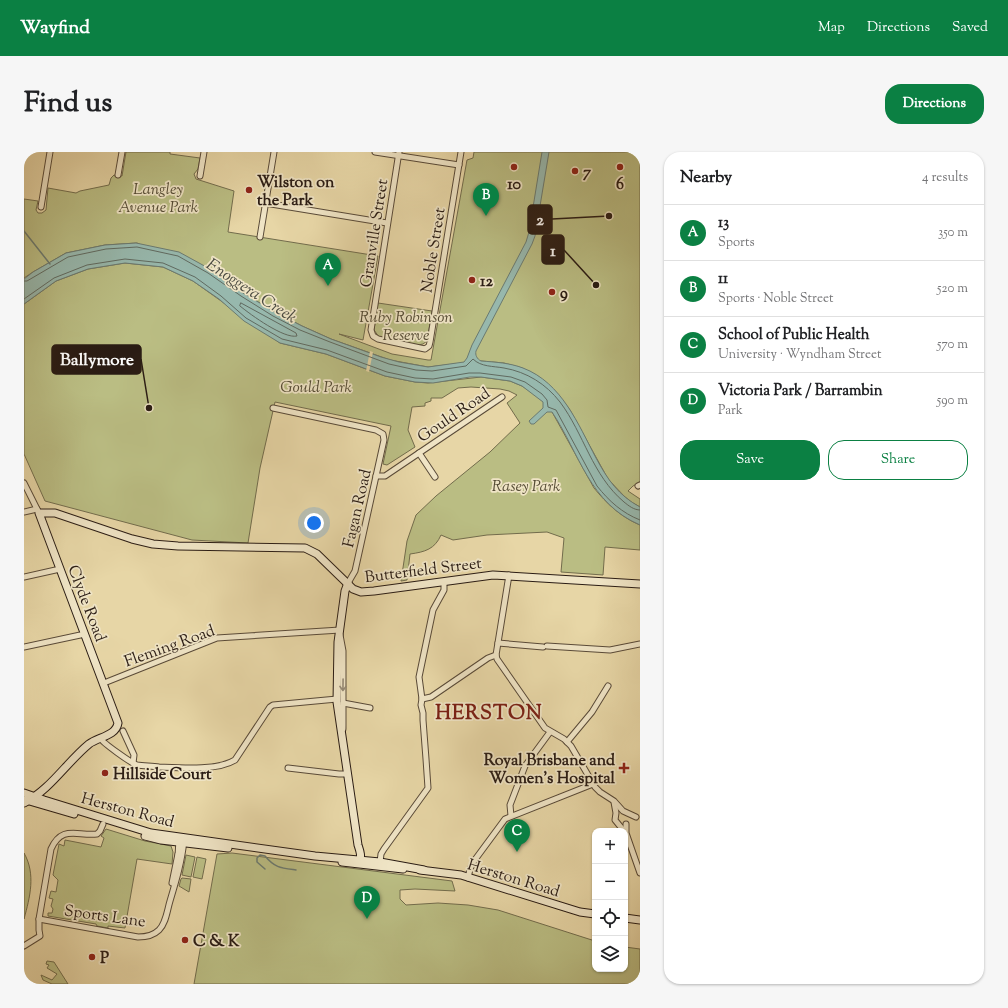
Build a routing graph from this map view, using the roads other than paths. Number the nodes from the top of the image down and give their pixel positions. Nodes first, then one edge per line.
1 (50, 152) edge
2 (122, 152) edge
3 (204, 152) edge
4 (274, 152) edge
5 (375, 152) edge
6 (461, 152) edge
7 (398, 154) edge
8 (458, 165) junction
9 (118, 175) dead end
10 (200, 176) dead end
11 (265, 203) junction
12 (41, 207) dead end
13 (388, 223) junction
14 (260, 237) dead end
15 (425, 349) joint
16 (502, 397) dead end
17 (273, 408) dead end
18 (419, 453) junction
19 (376, 476) junction
20 (434, 477) dead end
21 (24, 483) edge
22 (34, 503) junction
23 (24, 511) edge
24 (38, 511) junction
25 (60, 570) junction
26 (509, 576) junction
27 (24, 577) edge
28 (444, 582) junction
29 (348, 583) junction
30 (640, 584) edge
31 (340, 631) junction
32 (85, 634) junction
33 (498, 643) junction
34 (640, 644) edge
35 (24, 647) edge
36 (496, 655) junction
37 (104, 683) junction
38 (608, 686) dead end
39 (422, 699) junction
40 (340, 701) junction
41 (370, 708) dead end
42 (123, 731) dead end
43 (550, 732) junction
44 (109, 734) junction
45 (100, 738) junction
46 (567, 742) junction
47 (111, 746) junction
48 (133, 763) junction
49 (288, 768) dead end
50 (347, 774) junction
51 (593, 784) junction
52 (24, 793) edge
53 (28, 800) edge
54 (614, 801) junction
55 (79, 811) junction
56 (625, 812) junction
57 (616, 813) junction
58 (511, 816) junction
59 (627, 823) junction
60 (103, 824) junction
61 (620, 825) junction
62 (622, 828) edge
63 (626, 828) edge
64 (182, 840) junction
65 (628, 840) edge
66 (178, 854) junction
67 (358, 861) junction
68 (380, 862) junction
69 (178, 868) junction
70 (424, 870) junction
71 (640, 873) edge
72 (468, 878) junction
73 (170, 902) junction
74 (592, 914) edge
75 (628, 918) edge
76 (39, 919) junction
77 (640, 920) edge
78 (24, 946) edge

1 - 12 street
2 - 9 street
3 - 10 street
4 - 11 street
5 - 7 street
6 - 8 street, Noble Street
7 - 8 street
7 - 13 street, Granville Street
8 - 15 street, Noble Street
11 - 13 street
11 - 14 street
13 - 15 street, Granville Street
16 - 18 street, Gould Road
17 - 19 street, Fagan Road
18 - 19 street, Gould Road
18 - 20 street
19 - 29 street, Fagan Road
21 - 22 street, Clyde Road
22 - 23 street
22 - 24 street, Clyde Road
23 - 24 street
24 - 25 street, Clyde Road
24 - 29 street, Butterfield Street
25 - 27 street
25 - 32 street, Clyde Road
26 - 28 street, Butterfield Street
26 - 30 street, Butterfield Street
26 - 33 street
28 - 29 street, Butterfield Street
28 - 39 street
29 - 31 street
31 - 37 street, Fleming Road
31 - 40 street
32 - 35 street
32 - 37 street, Clyde Road
33 - 34 street
33 - 36 street
36 - 39 street
36 - 43 street
37 - 44 street, Clyde Road
38 - 46 street
39 - 68 street
40 - 41 street
40 - 48 street
40 - 50 street
42 - 48 street
43 - 46 street
43 - 58 street
44 - 45 street
44 - 47 street
45 - 47 street
45 - 53 street
46 - 51 street
47 - 48 street
49 - 50 street
50 - 67 street
51 - 54 street
51 - 58 street
52 - 53 street, Herston Road
53 - 55 street, Herston Road
53 - 60 street, Herston Road
54 - 56 street
54 - 57 street
55 - 60 street
55 - 64 street, Herston Road
56 - 57 street
56 - 59 street
57 - 61 street
58 - 72 street
59 - 61 street
59 - 63 street
60 - 64 street, Herston Road
60 - 76 street
61 - 62 street
64 - 66 street, Sports Lane
64 - 67 street, Herston Road
64 - 69 street, Sports Lane
65 - 71 street
66 - 69 street, Sports Lane
66 - 73 street, Sports Lane
67 - 68 street, Herston Road
67 - 70 street, Herston Road
68 - 70 street, Herston Road
69 - 73 street, Sports Lane
70 - 72 street, Herston Road
72 - 74 street, Herston Road
73 - 76 street, Sports Lane
75 - 77 street
76 - 78 street

